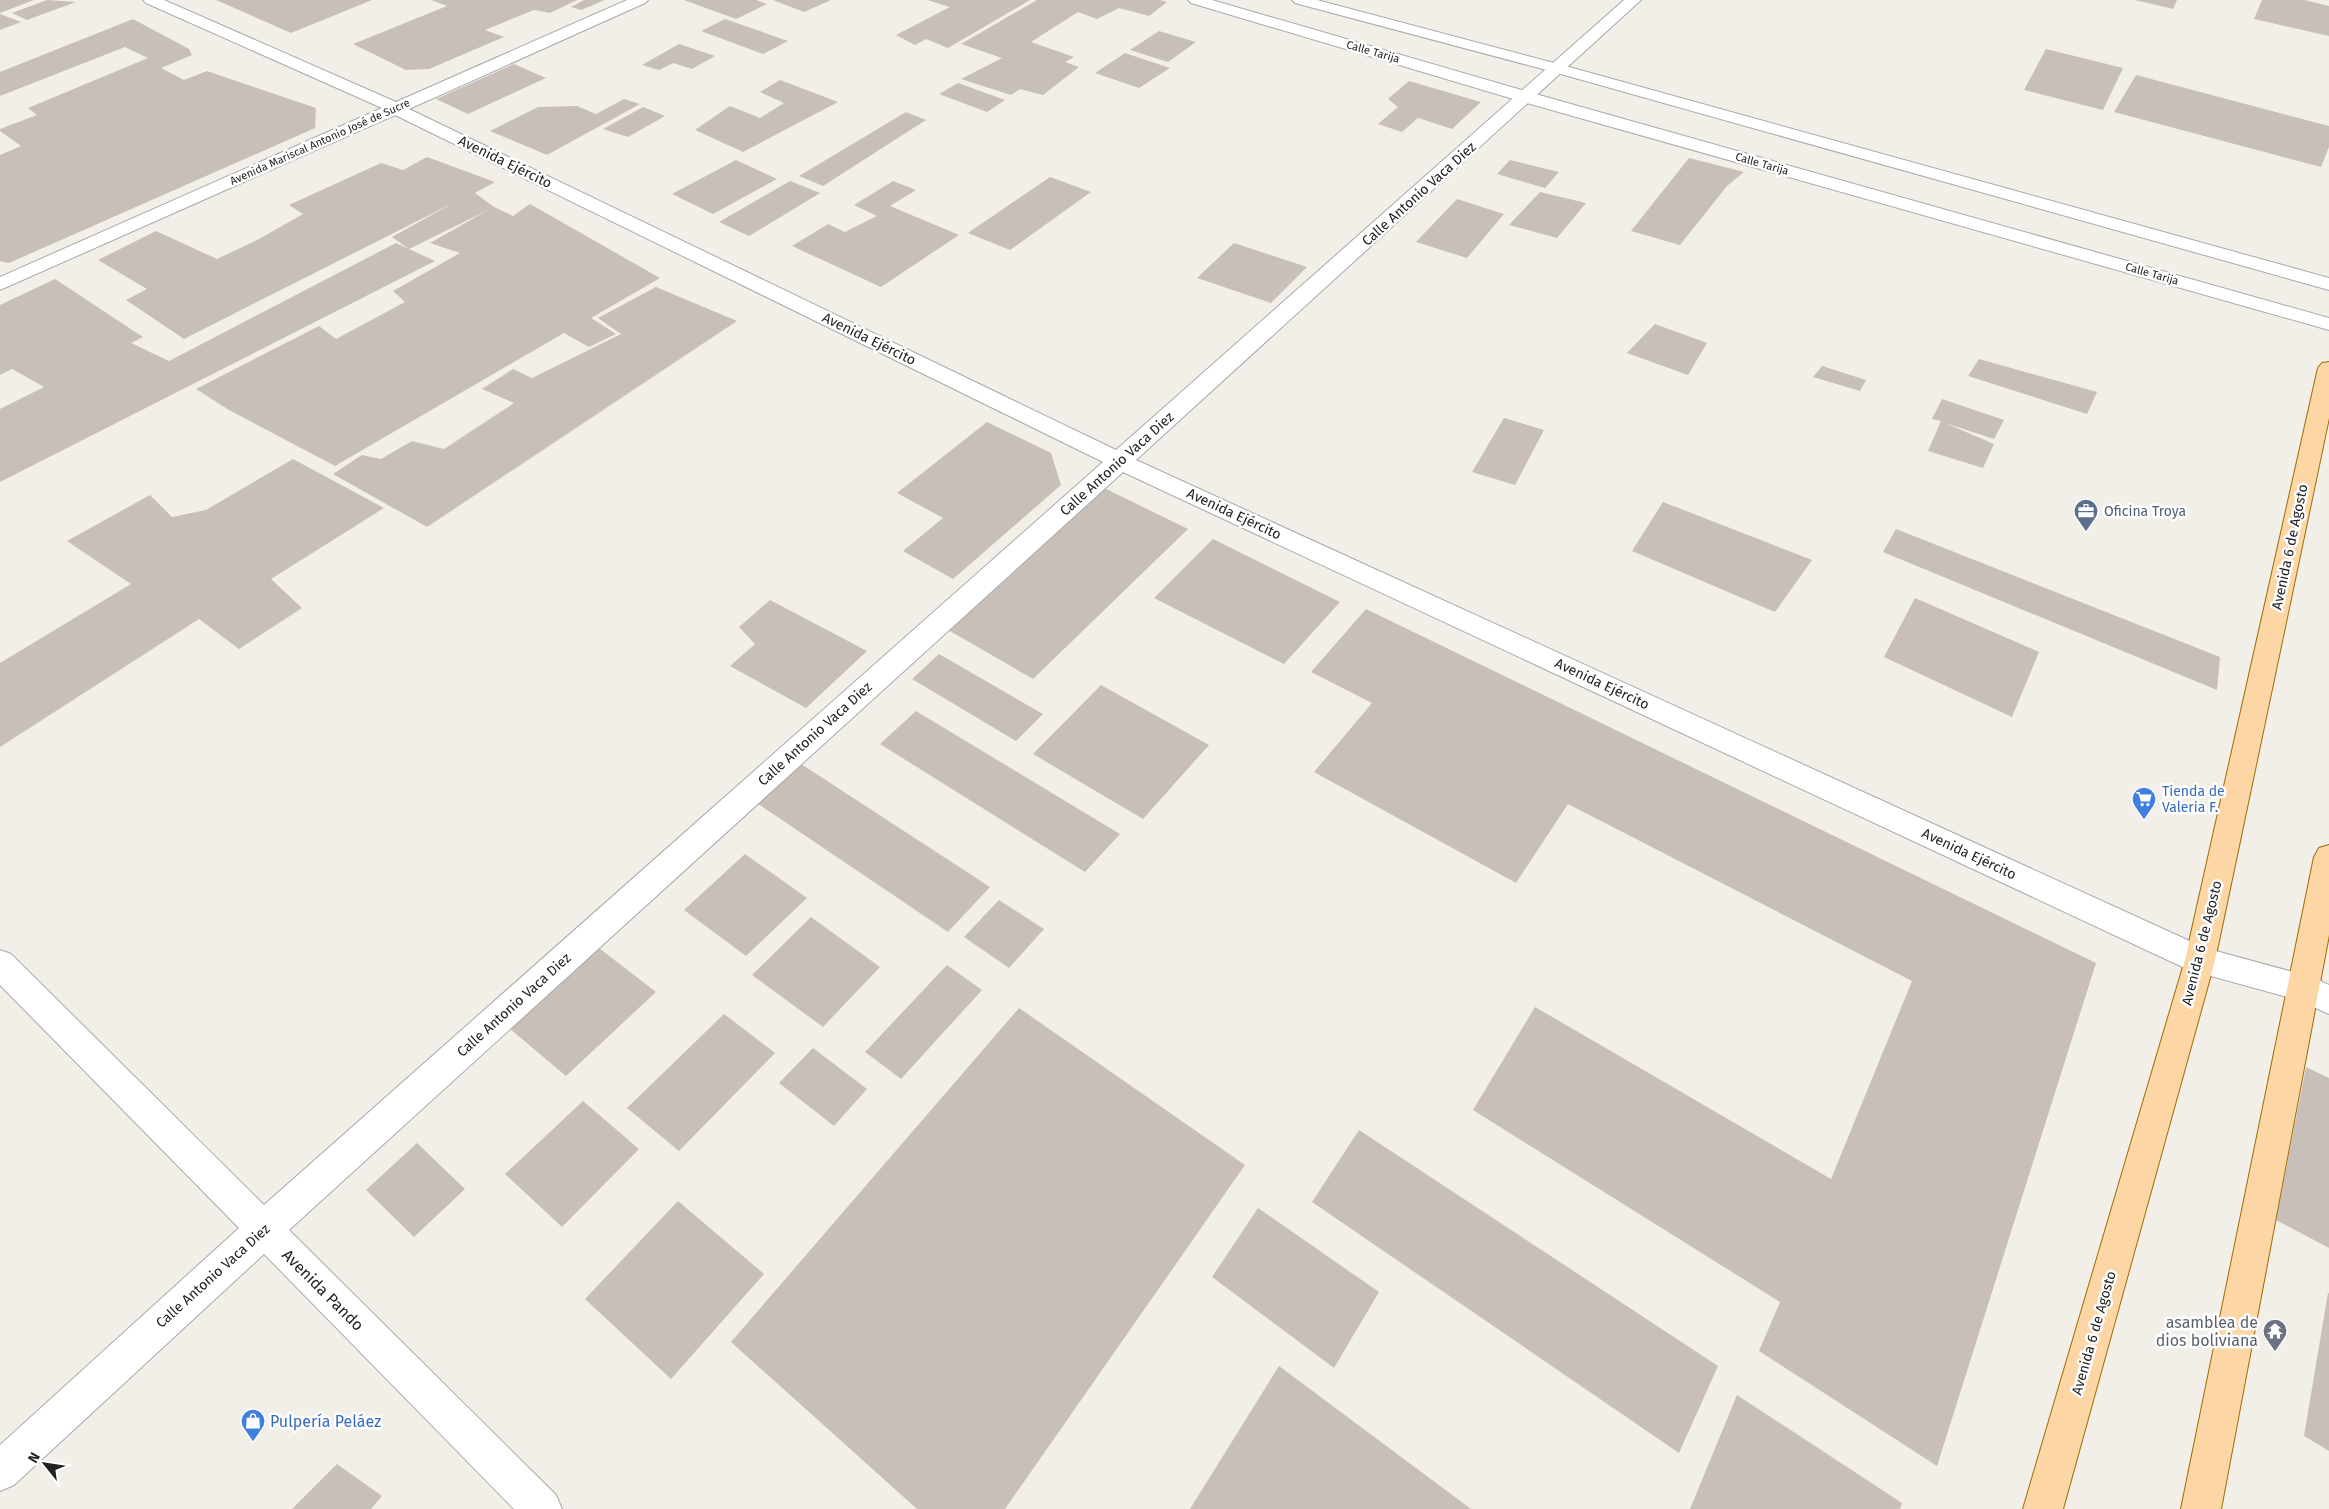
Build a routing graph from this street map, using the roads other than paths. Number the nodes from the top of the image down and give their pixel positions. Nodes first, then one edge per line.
1 (151, 0) edge
2 (640, 0) edge
3 (1196, 0) edge
4 (1300, 0) edge
5 (1633, 0) edge
6 (1556, 68) junction
7 (1526, 97) junction
8 (395, 108) junction
9 (0, 284) edge
10 (2329, 284) edge
11 (2329, 324) edge
12 (2329, 368) edge
13 (1120, 461) junction
14 (2329, 857) edge
15 (2200, 960) junction
16 (0, 964) edge
17 (2317, 994) edge
18 (263, 1230) junction
19 (0, 1471) edge
20 (542, 1509) edge
21 (2043, 1509) edge
22 (2201, 1509) edge

1 - 8 street, Avenida Ejército
2 - 8 street, Avenida Mariscal Antonio José de Sucre
3 - 7 street, Calle Tarija
4 - 6 street
5 - 6 street, Calle Antonio Vaca Diez
6 - 7 street, Calle Antonio Vaca Diez
6 - 10 street
7 - 11 street, Calle Tarija
7 - 13 street, Calle Antonio Vaca Diez
8 - 9 street, Avenida Mariscal Antonio José de Sucre
8 - 13 street, Avenida Ejército
12 - 15 main road, Avenida 6 de Agosto
13 - 15 street, Avenida Ejército
13 - 18 street, Calle Antonio Vaca Diez
14 - 17 main road
15 - 17 street, Avenida Ejército
15 - 21 main road, Avenida 6 de Agosto
16 - 18 street, Avenida Pando
17 - 22 main road
18 - 19 street, Calle Antonio Vaca Diez
18 - 20 street, Avenida Pando

